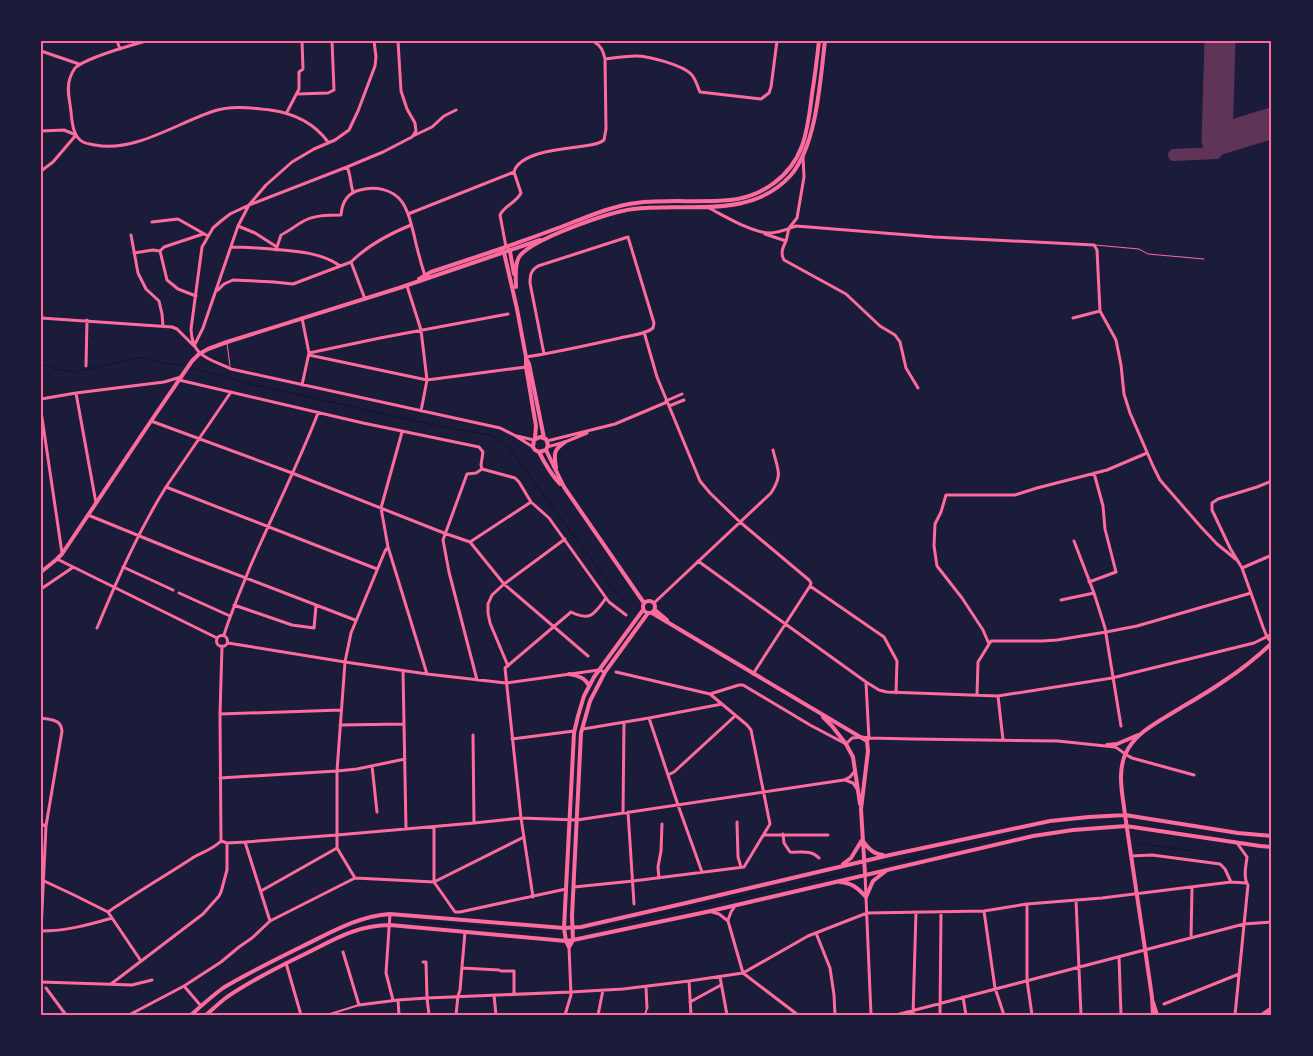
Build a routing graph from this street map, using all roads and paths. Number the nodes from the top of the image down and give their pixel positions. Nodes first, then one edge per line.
1 (117, 41) edge
2 (146, 41) edge
3 (302, 41) edge
4 (332, 41) edge
5 (374, 41) edge
6 (398, 41) edge
7 (593, 41) edge
8 (778, 41) edge
9 (819, 41) edge
10 (825, 41) edge
11 (120, 49) junction
12 (41, 51) edge
13 (604, 59) junction
14 (80, 64) junction
15 (297, 94) junction
16 (456, 110) dead end
17 (287, 112) junction
18 (41, 131) edge
19 (76, 134) junction
20 (412, 137) junction
21 (328, 142) junction
22 (803, 157) junction
23 (347, 167) junction
24 (41, 171) edge
25 (514, 172) junction
26 (353, 192) junction
27 (249, 204) junction
28 (706, 207) junction
29 (408, 214) junction
30 (797, 218) junction
31 (152, 222) dead end
32 (411, 225) junction
33 (238, 226) junction
34 (804, 226) junction
35 (789, 228) junction
36 (759, 232) junction
37 (203, 234) junction
38 (131, 235) dead end
39 (208, 236) junction
40 (544, 239) junction
41 (786, 241) junction
42 (1094, 245) junction
43 (231, 247) junction
44 (276, 248) junction
45 (507, 249) junction
46 (160, 251) junction
47 (134, 253) junction
48 (1204, 259) dead end
49 (351, 262) junction
50 (340, 266) junction
51 (425, 277) junction
52 (406, 286) junction
53 (516, 287) junction
54 (216, 293) junction
55 (196, 296) junction
56 (365, 299) junction
57 (41, 309) edge
58 (517, 309) junction
59 (1100, 311) junction
60 (508, 314) dead end
61 (42, 318) edge
62 (302, 318) junction
63 (1073, 318) dead end
64 (87, 320) junction
65 (162, 326) junction
66 (420, 330) junction
67 (644, 332) junction
68 (227, 342) junction
69 (194, 346) junction
70 (199, 354) junction
71 (309, 354) junction
72 (544, 354) junction
73 (526, 358) junction
74 (86, 366) dead end
75 (526, 368) junction
76 (230, 369) junction
77 (180, 378) junction
78 (427, 380) junction
79 (302, 385) junction
80 (918, 388) dead end
81 (231, 392) junction
82 (76, 393) junction
83 (682, 394) dead end
84 (41, 399) edge
85 (684, 400) dead end
86 (667, 403) junction
87 (41, 411) edge
88 (421, 411) junction
89 (318, 413) junction
90 (151, 421) junction
91 (594, 430) junction
92 (402, 432) junction
93 (514, 435) junction
94 (199, 439) junction
95 (534, 439) junction
96 (546, 439) junction
97 (565, 442) junction
98 (533, 447) junction
99 (547, 448) junction
100 (773, 450) dead end
101 (540, 452) junction
102 (1147, 453) junction
103 (482, 469) junction
104 (292, 473) junction
105 (1094, 473) junction
106 (558, 475) junction
107 (1272, 480) edge
108 (166, 487) junction
109 (564, 487) junction
110 (530, 502) junction
111 (96, 504) junction
112 (381, 508) junction
113 (88, 515) junction
114 (740, 522) junction
115 (268, 526) junction
116 (444, 533) junction
117 (138, 535) junction
118 (565, 539) junction
119 (1074, 541) dead end
120 (470, 542) junction
121 (388, 547) junction
122 (62, 554) junction
123 (1272, 555) edge
124 (57, 559) junction
125 (698, 561) junction
126 (1238, 561) junction
127 (123, 567) junction
128 (72, 568) junction
129 (1242, 568) junction
130 (377, 570) junction
131 (41, 572) edge
132 (245, 579) junction
133 (1089, 582) junction
134 (504, 584) junction
135 (810, 586) junction
136 (114, 588) junction
137 (41, 589) edge
138 (173, 590) dead end
139 (179, 593) dead end
140 (1094, 593) junction
141 (1251, 593) junction
142 (606, 598) junction
143 (1061, 600) dead end
144 (644, 603) junction
145 (654, 603) junction
146 (234, 605) junction
147 (316, 606) junction
148 (643, 610) junction
149 (651, 612) junction
150 (626, 615) dead end
151 (230, 616) junction
152 (355, 620) junction
153 (786, 625) junction
154 (554, 626) junction
155 (97, 628) dead end
156 (1106, 632) junction
157 (1272, 634) edge
158 (224, 635) junction
159 (1267, 637) junction
160 (217, 638) junction
161 (228, 643) junction
162 (1272, 643) edge
163 (989, 644) junction
164 (222, 646) junction
165 (588, 656) dead end
166 (345, 662) junction
167 (508, 666) junction
168 (599, 670) junction
169 (403, 671) junction
170 (605, 672) junction
171 (616, 672) dead end
172 (427, 674) junction
173 (569, 674) junction
174 (753, 674) junction
175 (1112, 678) junction
176 (477, 680) junction
177 (866, 682) junction
178 (506, 683) junction
179 (589, 686) junction
180 (896, 693) junction
181 (710, 694) junction
182 (976, 695) junction
183 (998, 696) junction
184 (722, 704) junction
185 (341, 710) junction
186 (820, 713) junction
187 (220, 714) junction
188 (735, 716) junction
189 (41, 718) edge
190 (649, 718) junction
191 (624, 723) junction
192 (340, 724) junction
193 (404, 724) junction
194 (1121, 726) dead end
195 (583, 729) junction
196 (574, 730) junction
197 (1142, 733) junction
198 (472, 735) dead end
199 (862, 737) junction
200 (869, 738) junction
201 (512, 739) junction
202 (1003, 740) junction
203 (846, 744) junction
204 (1107, 745) junction
205 (868, 746) junction
206 (1125, 755) junction
207 (405, 758) junction
208 (372, 766) junction
209 (855, 770) junction
210 (337, 771) junction
211 (668, 775) junction
212 (1194, 776) dead end
213 (220, 778) junction
214 (844, 780) junction
215 (857, 789) junction
216 (764, 792) junction
217 (678, 805) junction
218 (861, 809) junction
219 (377, 812) dead end
220 (628, 812) junction
221 (623, 813) junction
222 (1125, 815) junction
223 (521, 818) junction
224 (570, 820) junction
225 (577, 820) junction
226 (737, 822) dead end
227 (474, 823) junction
228 (41, 824) edge
229 (662, 824) dead end
230 (770, 824) junction
231 (46, 826) junction
232 (1126, 826) junction
233 (434, 827) junction
234 (406, 829) junction
235 (41, 832) edge
236 (763, 834) junction
237 (773, 834) junction
238 (783, 834) junction
239 (337, 835) junction
240 (828, 835) dead end
241 (1272, 836) edge
242 (524, 837) junction
243 (862, 840) junction
244 (220, 841) junction
245 (245, 842) junction
246 (228, 843) junction
247 (1237, 843) junction
248 (337, 848) junction
249 (1272, 848) edge
250 (890, 855) junction
251 (1131, 856) junction
252 (819, 858) dead end
253 (864, 861) junction
254 (741, 867) junction
255 (838, 867) junction
256 (888, 869) junction
257 (702, 872) junction
258 (865, 874) junction
259 (355, 878) junction
260 (659, 878) junction
261 (42, 880) edge
262 (633, 881) junction
263 (434, 882) junction
264 (836, 882) junction
265 (1231, 882) junction
266 (1246, 883) junction
267 (574, 887) junction
268 (1192, 888) junction
269 (566, 890) junction
270 (261, 891) junction
271 (1137, 894) junction
272 (533, 897) junction
273 (866, 897) junction
274 (1076, 900) junction
275 (634, 904) dead end
276 (1027, 904) junction
277 (736, 905) junction
278 (710, 911) junction
279 (984, 911) junction
280 (108, 912) junction
281 (916, 912) junction
282 (941, 912) junction
283 (867, 913) junction
284 (390, 914) junction
285 (112, 918) junction
286 (270, 921) junction
287 (728, 921) junction
288 (1272, 922) edge
289 (1244, 924) junction
290 (390, 925) junction
291 (564, 928) junction
292 (572, 928) junction
293 (41, 931) edge
294 (465, 932) junction
295 (816, 933) junction
296 (1191, 938) junction
297 (573, 940) junction
298 (566, 941) junction
299 (570, 947) junction
300 (1145, 949) junction
301 (343, 952) dead end
302 (1119, 957) junction
303 (141, 961) junction
304 (424, 962) dead end
305 (286, 963) junction
306 (462, 968) junction
307 (1079, 968) junction
308 (744, 973) junction
309 (1238, 974) junction
310 (720, 977) junction
311 (152, 980) dead end
312 (1027, 980) junction
313 (689, 981) junction
314 (41, 982) edge
315 (111, 984) junction
316 (721, 985) junction
317 (184, 986) junction
318 (646, 987) junction
319 (46, 988) dead end
320 (995, 988) junction
321 (602, 990) junction
322 (571, 992) junction
323 (514, 994) junction
324 (494, 995) junction
325 (458, 996) junction
326 (964, 997) junction
327 (1152, 997) junction
328 (427, 998) junction
329 (395, 1000) junction
330 (690, 1002) junction
331 (940, 1003) junction
332 (1164, 1004) dead end
333 (359, 1005) junction
334 (201, 1006) junction
335 (646, 1008) joint
336 (1272, 1008) edge
337 (913, 1013) edge
338 (207, 1014) edge
339 (66, 1015) edge
340 (129, 1015) edge
341 (191, 1015) edge
342 (301, 1015) edge
343 (327, 1015) edge
344 (399, 1015) edge
345 (429, 1015) edge
346 (456, 1015) edge
347 (496, 1015) edge
348 (565, 1015) edge
349 (598, 1015) edge
350 (645, 1015) edge
351 (691, 1015) edge
352 (727, 1015) edge
353 (798, 1015) edge
354 (835, 1015) edge
355 (872, 1015) edge
356 (896, 1015) edge
357 (940, 1015) edge
358 (966, 1015) edge
359 (1004, 1015) edge
360 (1032, 1015) edge
361 (1081, 1015) edge
362 (1122, 1015) edge
363 (1153, 1015) edge
364 (1157, 1015) edge
365 (1235, 1015) edge
366 (1262, 1015) edge

1 - 11 street
2 - 11 street
3 - 15 street
4 - 15 street
5 - 21 street
6 - 20 street
7 - 13 street
8 - 13 street
9 - 45 main road
10 - 22 main road
11 - 14 street
12 - 14 street
13 - 25 street
14 - 19 street
15 - 17 street
16 - 20 street
17 - 19 street
17 - 21 street
18 - 19 street
19 - 24 street
20 - 23 street
21 - 27 street
22 - 28 main road
22 - 30 street
23 - 26 street
23 - 27 street
25 - 29 street
25 - 45 street
26 - 29 street
26 - 44 street
27 - 33 street
27 - 39 street
28 - 36 street
28 - 40 main road
29 - 32 street
30 - 34 street
30 - 35 street
31 - 37 street
32 - 49 street
32 - 51 street
33 - 43 street
33 - 44 street
34 - 35 street
34 - 42 street
35 - 36 street
35 - 41 street
36 - 41 street
37 - 39 street
37 - 46 street
38 - 47 street
39 - 55 street
40 - 45 main road
40 - 53 main road
41 - 80 street
42 - 48 lane
42 - 59 street
43 - 44 street
43 - 54 street
44 - 50 street
45 - 51 main road
45 - 53 main road
45 - 58 main road
46 - 47 street
46 - 55 street
47 - 65 street
49 - 50 street
49 - 56 street
50 - 54 street
51 - 52 main road
52 - 56 main road
52 - 66 street
53 - 58 main road
54 - 69 street
55 - 69 street
56 - 62 main road
57 - 61 street
58 - 73 main road
59 - 63 street
59 - 102 street
60 - 66 street
61 - 64 street
62 - 68 main road
62 - 71 street
64 - 65 street
64 - 74 street
65 - 69 street
66 - 71 street
66 - 78 street
67 - 72 street
67 - 72 street
67 - 86 street
68 - 70 main road
68 - 76 lane
69 - 70 street
70 - 76 street
70 - 77 main road
71 - 78 street
71 - 79 street
72 - 73 street
73 - 75 main road
73 - 96 main road
75 - 78 street
75 - 95 main road
76 - 79 street
77 - 81 street
77 - 82 street
77 - 90 main road
78 - 88 street
79 - 88 street
81 - 89 street
81 - 94 street
82 - 84 street
82 - 111 street
83 - 86 street
85 - 86 street
86 - 91 street
86 - 114 street
87 - 122 street
88 - 93 street
89 - 92 street
89 - 104 street
90 - 94 street
90 - 111 main road
91 - 96 street
91 - 97 street
92 - 103 street
92 - 112 street
93 - 95 street
93 - 98 street
94 - 104 street
94 - 108 street
95 - 96 main road
95 - 98 main road
96 - 99 main road
97 - 99 street
97 - 106 main road
98 - 101 main road
99 - 101 main road
99 - 106 main road
100 - 114 street
101 - 109 main road
102 - 105 street
102 - 126 street
103 - 110 street
103 - 116 street
104 - 112 street
104 - 115 street
105 - 133 street
105 - 163 street
106 - 109 main road
107 - 126 street
108 - 115 street
108 - 117 street
109 - 144 main road
110 - 118 street
110 - 120 street
111 - 113 main road
112 - 116 street
112 - 121 street
113 - 117 street
113 - 122 main road
114 - 125 street
114 - 135 street
115 - 130 street
115 - 132 street
116 - 120 street
116 - 176 street
117 - 127 street
117 - 132 street
118 - 134 street
118 - 142 street
119 - 133 street
120 - 134 street
121 - 130 street
121 - 172 street
122 - 124 main road
123 - 129 street
124 - 128 street
124 - 131 main road
125 - 145 street
125 - 153 street
126 - 129 street
127 - 136 street
127 - 138 street
128 - 136 street
128 - 137 street
129 - 141 street
130 - 152 street
132 - 146 street
132 - 147 street
133 - 140 street
134 - 154 street
134 - 167 street
135 - 153 street
135 - 180 street
136 - 155 street
136 - 160 street
139 - 151 street
140 - 143 street
140 - 156 street
141 - 156 street
141 - 159 street
142 - 150 street
142 - 154 street
144 - 145 main road
144 - 148 main road
145 - 149 main road
146 - 147 street
146 - 151 street
147 - 152 street
148 - 149 main road
148 - 168 main road
149 - 170 main road
149 - 174 main road
151 - 158 street
152 - 166 street
153 - 174 street
153 - 177 street
154 - 165 street
154 - 167 street
156 - 163 street
156 - 175 street
157 - 159 street
158 - 160 street
158 - 161 street
159 - 162 street
159 - 175 street
160 - 164 street
161 - 164 street
161 - 166 street
162 - 197 main road
163 - 182 street
164 - 187 street
166 - 169 street
166 - 185 street
167 - 178 street
168 - 170 street
168 - 173 street
168 - 179 main road
169 - 172 street
169 - 193 street
170 - 195 main road
171 - 181 street
172 - 176 street
173 - 178 street
173 - 179 main road
174 - 186 main road
175 - 183 street
175 - 194 street
176 - 178 street
177 - 180 street
177 - 200 street
178 - 201 street
179 - 196 main road
180 - 182 street
181 - 184 street
181 - 203 street
182 - 183 street
183 - 202 street
184 - 188 street
184 - 190 street
185 - 187 street
185 - 192 street
186 - 199 main road
186 - 203 main road
187 - 213 street
188 - 211 street
188 - 216 street
189 - 231 street
190 - 191 street
190 - 211 street
191 - 195 street
191 - 221 street
192 - 193 street
192 - 210 street
193 - 207 street
195 - 225 main road
196 - 201 street
196 - 224 main road
197 - 204 main road
197 - 206 main road
198 - 227 street
199 - 200 street
199 - 203 street
199 - 205 main road
200 - 202 street
200 - 205 street
201 - 223 street
202 - 204 street
203 - 209 main road
204 - 206 street
205 - 218 main road
206 - 212 street
206 - 222 main road
207 - 208 street
207 - 234 street
208 - 210 street
208 - 219 street
209 - 214 street
209 - 215 main road
210 - 213 street
210 - 239 street
211 - 217 street
213 - 244 street
214 - 215 street
214 - 216 street
215 - 218 main road
216 - 217 street
216 - 230 street
217 - 220 street
217 - 257 street
218 - 243 main road
220 - 221 street
220 - 262 street
221 - 225 street
222 - 232 main road
222 - 241 main road
222 - 250 main road
223 - 224 street
223 - 227 street
223 - 242 street
224 - 225 street
224 - 269 main road
225 - 267 main road
226 - 254 street
227 - 233 street
228 - 231 street
229 - 260 street
230 - 236 street
230 - 237 street
231 - 235 street
231 - 261 street
232 - 247 main road
232 - 251 main road
232 - 256 main road
233 - 234 street
233 - 263 street
234 - 239 street
236 - 237 street
236 - 254 street
237 - 238 street
238 - 240 street
238 - 252 street
239 - 245 street
239 - 248 street
242 - 263 street
242 - 272 street
243 - 250 main road
243 - 253 main road
243 - 255 main road
244 - 246 street
244 - 280 street
245 - 246 street
245 - 270 street
246 - 303 street
247 - 249 main road
247 - 266 street
248 - 259 street
248 - 270 street
250 - 253 main road
251 - 265 street
251 - 271 main road
253 - 255 main road
253 - 258 main road
254 - 257 street
255 - 292 main road
256 - 258 main road
256 - 273 main road
257 - 260 street
258 - 264 main road
258 - 273 street
259 - 263 street
259 - 286 street
260 - 262 street
261 - 280 street
261 - 293 street
262 - 267 street
262 - 275 street
263 - 272 street
264 - 273 main road
264 - 277 main road
265 - 266 street
265 - 268 street
266 - 289 street
267 - 292 main road
268 - 271 street
268 - 296 street
269 - 272 street
269 - 291 main road
270 - 286 street
271 - 274 street
271 - 300 main road
273 - 283 street
274 - 276 street
274 - 307 street
276 - 279 street
276 - 312 street
277 - 278 main road
277 - 287 street
278 - 287 street
278 - 297 main road
279 - 282 street
279 - 320 street
280 - 285 street
281 - 282 street
281 - 283 street
281 - 337 street
282 - 331 street
283 - 295 street
283 - 355 street
284 - 290 street
284 - 291 main road
284 - 334 main road
285 - 293 street
285 - 303 street
286 - 317 street
287 - 308 street
288 - 289 street
289 - 296 street
289 - 309 street
290 - 294 main road
290 - 305 main road
290 - 329 street
291 - 292 main road
291 - 298 main road
292 - 297 main road
294 - 298 main road
294 - 306 street
295 - 308 street
295 - 354 street
296 - 300 street
297 - 298 main road
297 - 299 main road
298 - 299 main road
299 - 322 street
300 - 302 street
300 - 327 main road
301 - 333 street
302 - 307 street
302 - 362 street
303 - 315 street
304 - 328 street
305 - 338 main road
305 - 342 street
306 - 323 street
306 - 325 street
307 - 312 street
307 - 361 street
308 - 310 street
308 - 353 street
309 - 332 street
309 - 365 street
310 - 313 street
310 - 316 street
311 - 315 street
312 - 320 street
312 - 360 street
313 - 318 street
313 - 330 street
314 - 315 street
316 - 330 street
316 - 352 street
317 - 334 street
317 - 340 street
318 - 321 street
318 - 335 street
319 - 339 street
320 - 326 street
320 - 359 street
321 - 322 street
321 - 349 street
322 - 323 street
322 - 348 street
323 - 324 street
324 - 325 street
324 - 347 street
325 - 328 street
325 - 346 street
326 - 331 street
326 - 358 street
327 - 363 main road
327 - 364 main road
328 - 329 street
328 - 345 street
329 - 333 street
329 - 344 street
330 - 351 street
331 - 337 street
331 - 357 street
333 - 343 street
334 - 341 main road
335 - 350 street
336 - 366 main road
337 - 356 street

